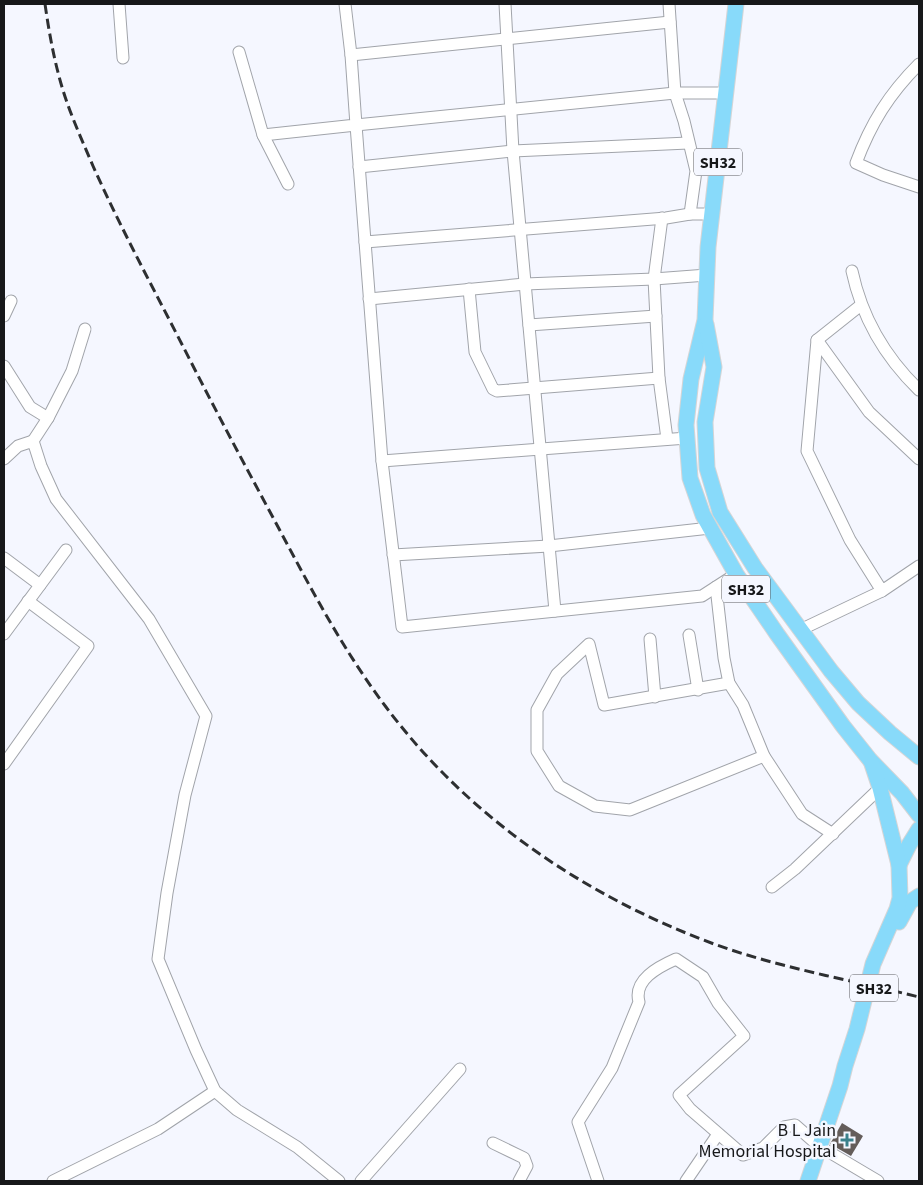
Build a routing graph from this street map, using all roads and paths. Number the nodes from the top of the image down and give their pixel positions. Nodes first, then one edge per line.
1 (119, 4) edge
2 (345, 4) edge
3 (505, 4) edge
4 (669, 4) edge
5 (736, 4) edge
6 (670, 22) junction
7 (507, 39) junction
8 (239, 52) dead end
9 (351, 55) junction
10 (123, 58) dead end
11 (919, 64) edge
12 (675, 93) junction
13 (726, 93) junction
14 (510, 108) junction
15 (356, 125) junction
16 (263, 135) junction
17 (688, 143) junction
18 (513, 151) junction
19 (359, 167) junction
20 (288, 184) dead end
21 (919, 187) edge
22 (690, 214) junction
23 (712, 214) junction
24 (662, 218) junction
25 (520, 229) junction
26 (365, 242) junction
27 (852, 271) dead end
28 (707, 275) junction
29 (654, 279) junction
30 (525, 284) junction
31 (469, 289) junction
32 (369, 299) junction
33 (11, 301) dead end
34 (861, 304) junction
35 (4, 316) edge
36 (656, 316) junction
37 (705, 320) junction
38 (529, 325) junction
39 (85, 329) dead end
40 (817, 340) junction
41 (4, 366) edge
42 (659, 378) junction
43 (535, 387) junction
44 (919, 390) edge
45 (48, 418) junction
46 (687, 438) junction
47 (666, 439) junction
48 (33, 442) junction
49 (540, 449) junction
50 (4, 459) edge
51 (919, 459) edge
52 (382, 461) junction
53 (710, 528) junction
54 (549, 546) junction
55 (66, 550) dead end
56 (394, 555) junction
57 (4, 558) edge
58 (919, 566) edge
59 (736, 574) junction
60 (40, 585) junction
61 (716, 587) junction
62 (882, 591) junction
63 (28, 601) junction
64 (555, 612) junction
65 (800, 630) junction
66 (4, 634) edge
67 (689, 635) dead end
68 (650, 639) dead end
69 (729, 683) junction
70 (698, 690) junction
71 (655, 697) junction
72 (764, 756) junction
73 (919, 757) edge
74 (870, 760) junction
75 (4, 764) edge
76 (880, 788) junction
77 (919, 814) edge
78 (919, 830) edge
79 (833, 834) junction
80 (899, 865) junction
81 (772, 887) dead end
82 (919, 896) edge
83 (460, 1069) dead end
84 (840, 1086) junction
85 (215, 1091) junction
86 (718, 1134) junction
87 (493, 1143) dead end
88 (819, 1146) junction
89 (53, 1181) edge
90 (339, 1181) edge
91 (361, 1181) edge
92 (519, 1181) edge
93 (598, 1181) edge
94 (686, 1181) edge
95 (808, 1181) edge
96 (878, 1181) edge

1 - 10 street
2 - 9 street
3 - 7 street
4 - 6 street
5 - 13 main road, SH32
6 - 7 street
6 - 12 street
7 - 9 street
7 - 14 street
8 - 16 street
9 - 15 street
11 - 21 street
12 - 13 street
12 - 14 street
12 - 17 street
13 - 23 main road, SH32
14 - 15 street
14 - 18 street
15 - 16 street
15 - 19 street
16 - 20 street
17 - 18 street
17 - 22 street
18 - 19 street
18 - 25 street
19 - 26 street
22 - 23 street
22 - 24 street
23 - 28 main road, SH32
24 - 25 street
24 - 29 street
25 - 26 street
25 - 30 street
26 - 32 street
27 - 34 street
28 - 29 street
28 - 37 main road, SH32
29 - 30 street
29 - 36 street
30 - 31 street
30 - 38 street
31 - 32 street
31 - 43 street
32 - 52 street
33 - 35 street
34 - 40 street
34 - 44 street
36 - 38 street
36 - 42 street
37 - 46 main road, SH32
37 - 65 main road, SH32
38 - 43 street
39 - 45 street
40 - 51 street
40 - 62 street
41 - 45 street
42 - 43 street
42 - 47 street
43 - 49 street
45 - 48 street
46 - 47 street
46 - 53 main road, SH32
47 - 49 street
48 - 50 street
48 - 85 street
49 - 52 street
49 - 54 street
52 - 56 street
53 - 54 street
53 - 59 main road, SH32
54 - 56 street
54 - 64 street
55 - 60 street
56 - 64 street
57 - 60 street
58 - 62 street
59 - 61 street
59 - 74 main road, SH32
60 - 63 street
61 - 64 street
61 - 69 street
62 - 65 street
63 - 66 street
63 - 75 street
65 - 73 main road, SH32
67 - 70 street
68 - 71 street
69 - 70 street
69 - 72 street
70 - 71 street
71 - 72 street
72 - 79 street
74 - 76 main road, SH32
74 - 77 main road, SH32
76 - 79 street
76 - 80 main road, SH32
78 - 80 main road
79 - 81 street
80 - 84 main road, SH32
82 - 84 main road, SH32
83 - 91 street
84 - 88 main road, SH32
85 - 89 street
85 - 90 street
86 - 88 street
86 - 93 street
86 - 94 street
87 - 92 street
88 - 95 main road, SH32
88 - 96 street

